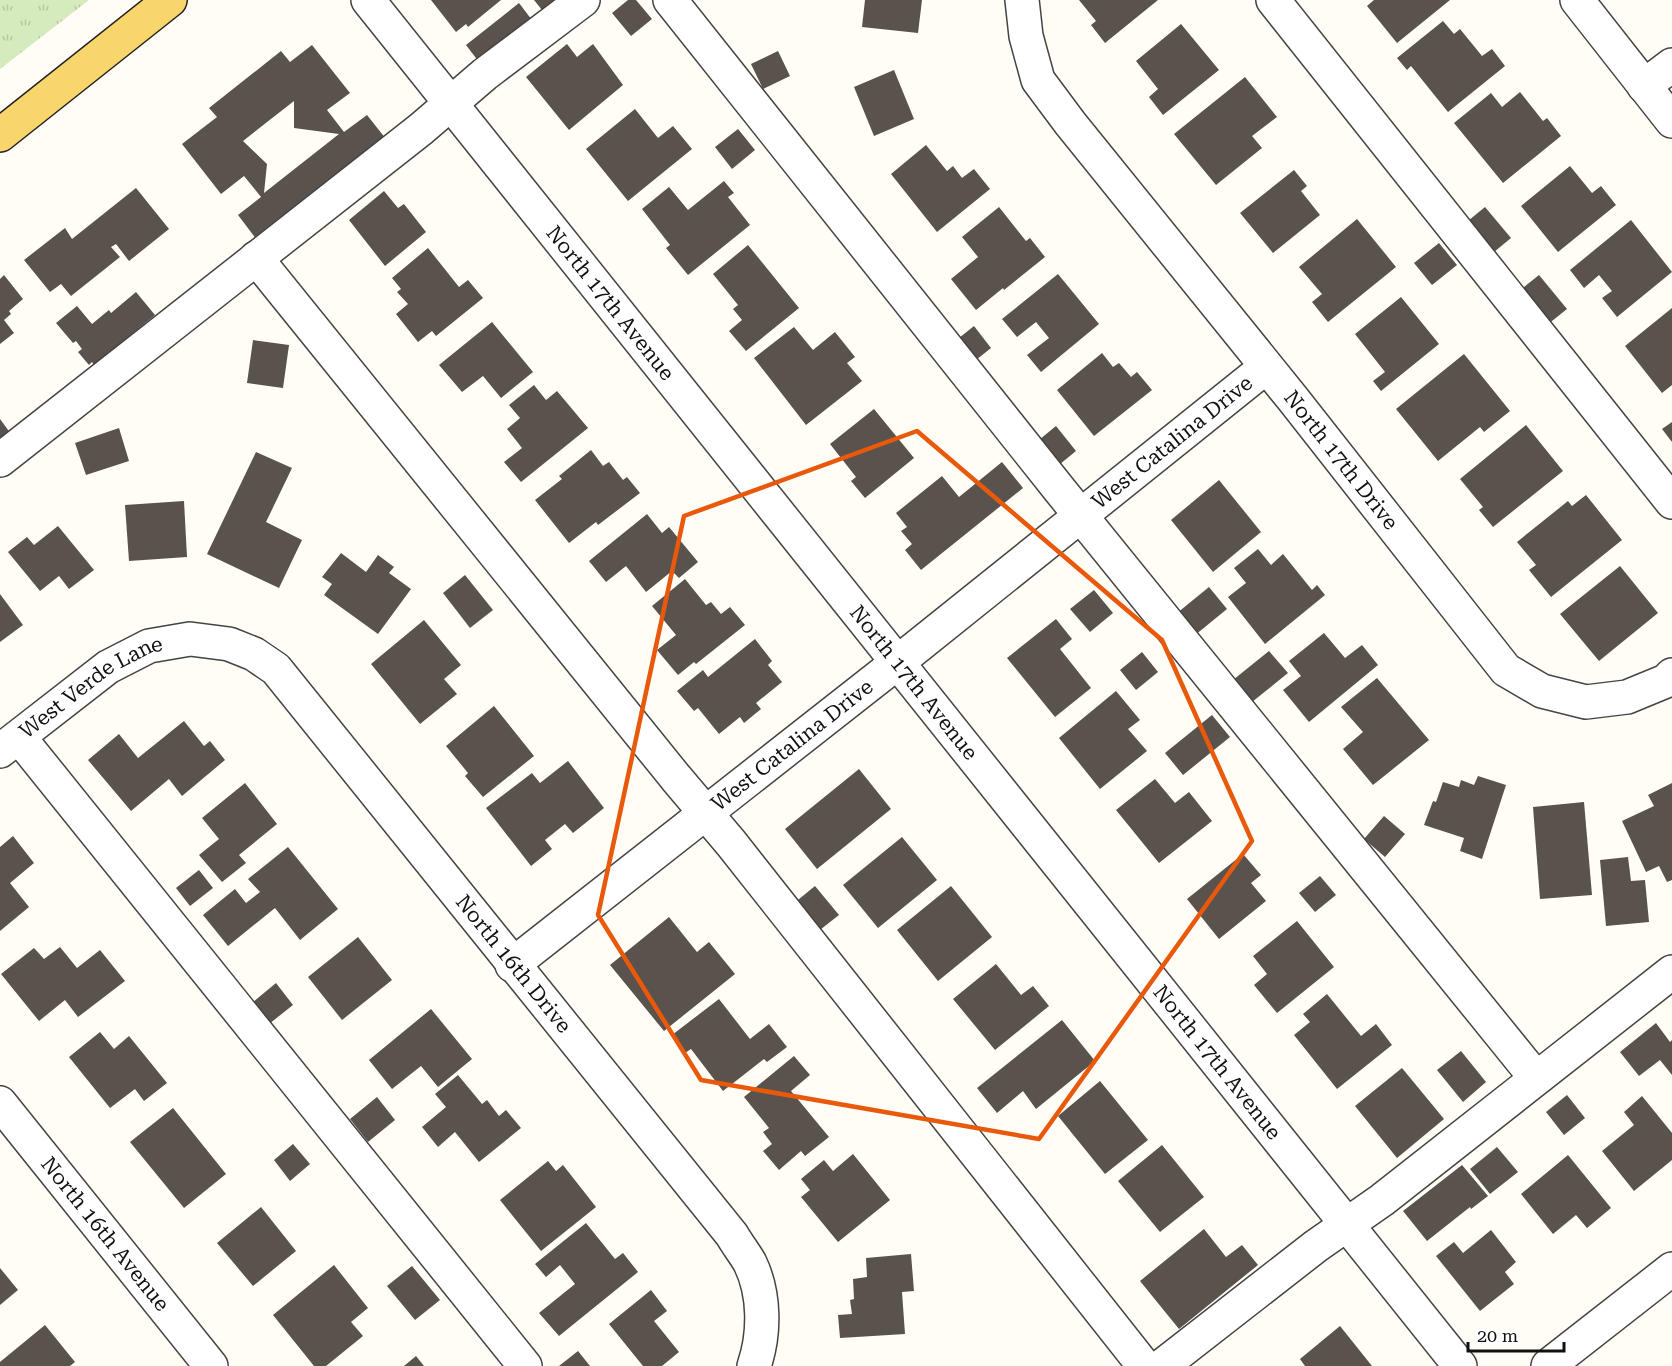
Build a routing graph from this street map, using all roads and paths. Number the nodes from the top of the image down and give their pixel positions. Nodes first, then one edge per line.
1 (170, 0) edge
2 (368, 0) edge
3 (583, 0) edge
4 (670, 0) edge
5 (1022, 0) edge
6 (1273, 0) edge
7 (1577, 0) edge
8 (1672, 65) edge
9 (1644, 86) junction
10 (450, 104) junction
11 (1672, 121) edge
12 (0, 135) edge
13 (256, 258) junction
14 (1266, 367) junction
15 (0, 460) edge
16 (1672, 502) edge
17 (1080, 516) junction
18 (190, 639) joint
19 (898, 662) junction
20 (1672, 675) edge
21 (10, 744) edge
22 (705, 813) junction
23 (512, 965) junction
24 (1672, 972) edge
25 (1536, 1078) junction
26 (0, 1103) edge
27 (1347, 1224) junction
28 (1672, 1269) edge
29 (757, 1359) edge
30 (211, 1366) edge
31 (525, 1366) edge
32 (1144, 1366) edge
33 (1162, 1366) edge
34 (1460, 1366) edge
35 (1548, 1366) edge

1 - 12 main road
2 - 10 street, North 17th Avenue
3 - 10 street
4 - 17 street
5 - 14 street, North 17th Drive
6 - 16 street
7 - 9 street
8 - 9 street
9 - 11 street
10 - 13 street
10 - 19 street, North 17th Avenue
13 - 15 street
13 - 22 street
14 - 17 street, West Catalina Drive
14 - 20 street, North 17th Drive
17 - 19 street, West Catalina Drive
17 - 25 street
18 - 21 street, West Verde Lane
18 - 23 street, North 16th Drive
19 - 22 street, West Catalina Drive
19 - 27 street, North 17th Avenue
21 - 31 street
22 - 23 street, West Catalina Drive
22 - 32 street
23 - 29 street, North 16th Drive
24 - 25 street
25 - 27 street
26 - 30 street, North 16th Avenue
27 - 33 street
27 - 34 street, North 17th Avenue
28 - 35 street

